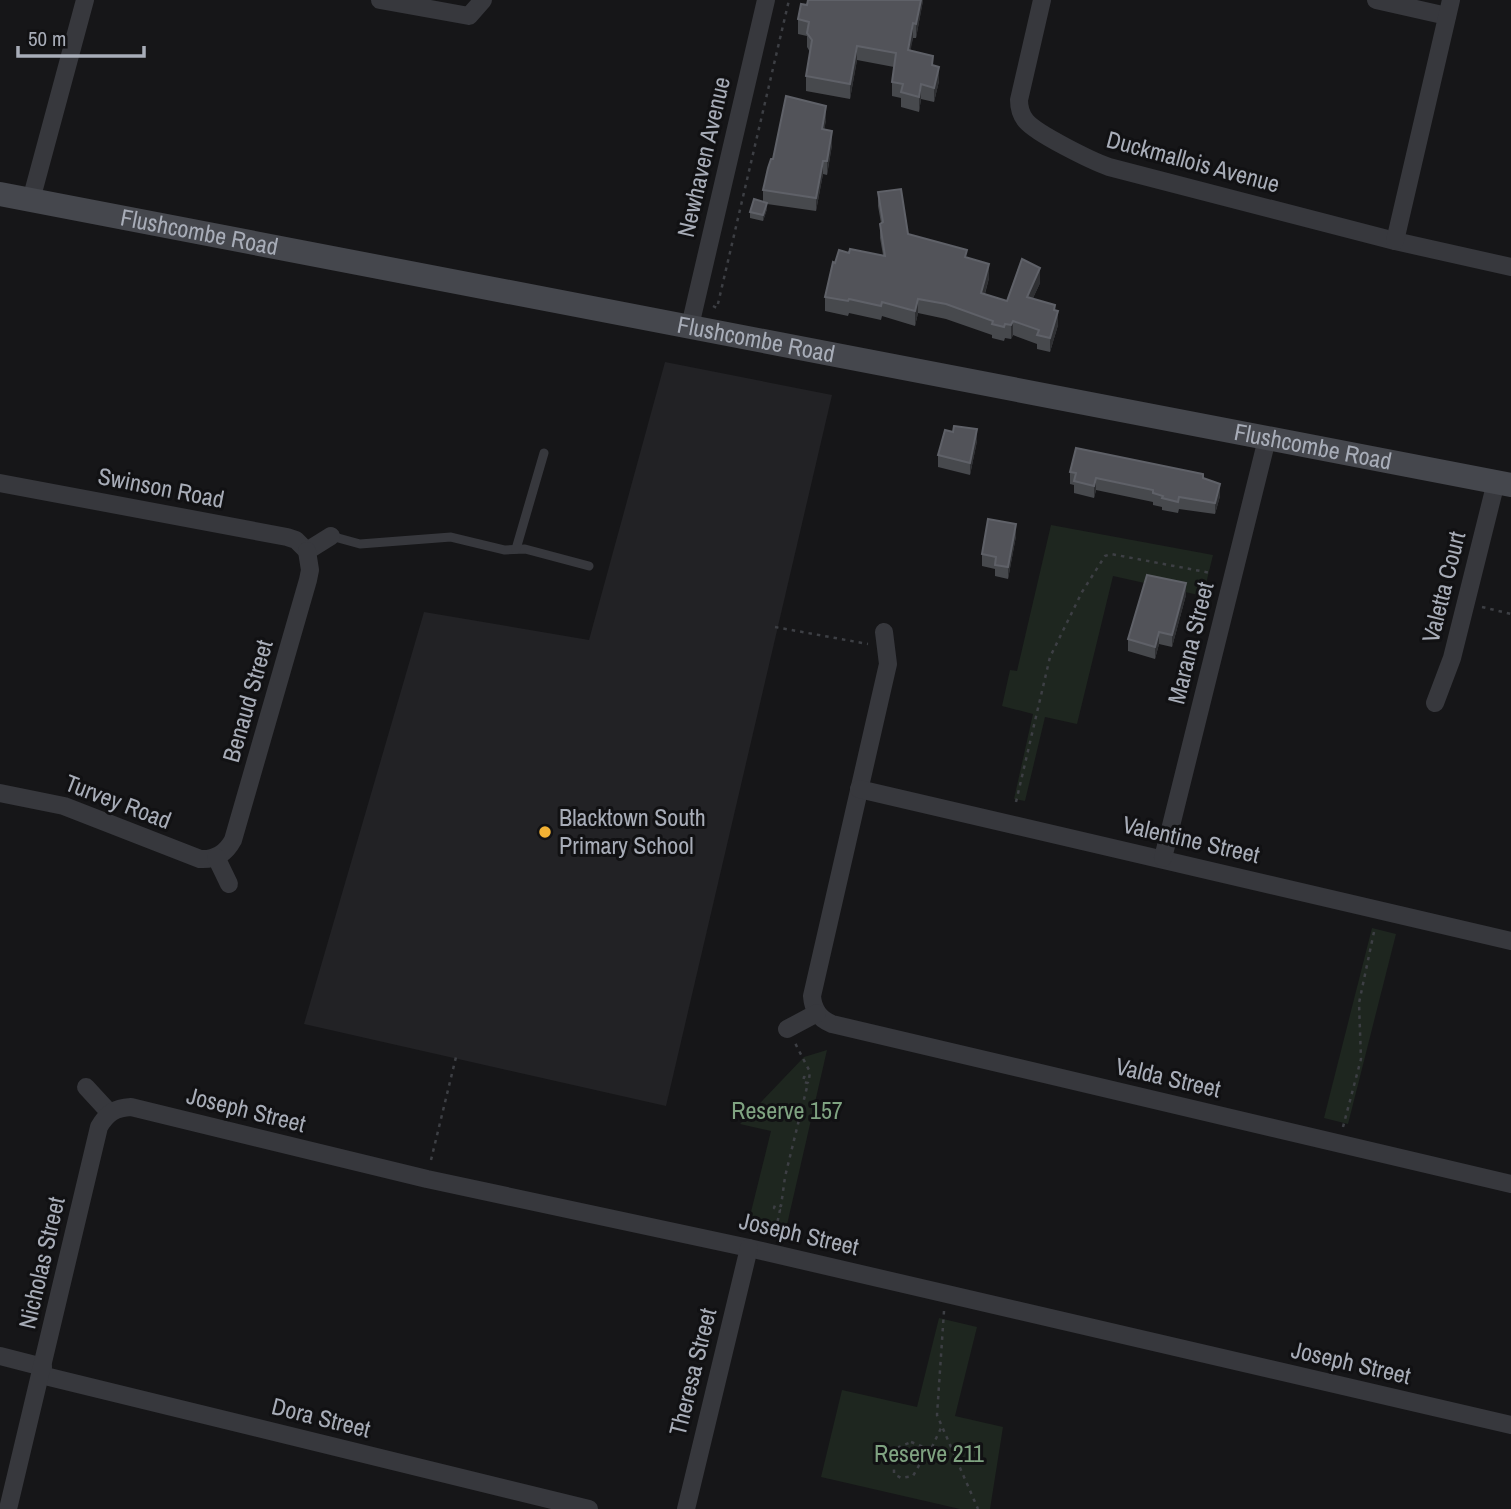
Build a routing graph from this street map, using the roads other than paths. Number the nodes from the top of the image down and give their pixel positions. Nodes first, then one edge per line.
1 (85, 0) edge
2 (380, 0) edge
3 (483, 0) edge
4 (766, 0) edge
5 (1042, 0) edge
6 (1376, 0) edge
7 (1449, 8) edge
8 (0, 194) edge
9 (31, 200) junction
10 (1395, 241) junction
11 (1511, 267) edge
12 (690, 326) junction
13 (1266, 439) junction
14 (544, 453) dead end
15 (0, 483) edge
16 (1503, 484) edge
17 (331, 536) joint
18 (516, 549) junction
19 (307, 551) junction
20 (589, 566) dead end
21 (886, 638) road end
22 (1436, 703) dead end
23 (859, 789) junction
24 (0, 793) edge
25 (216, 857) junction
26 (1163, 858) junction
27 (229, 884) dead end
28 (1511, 941) edge
29 (817, 1013) junction
30 (787, 1028) road end
31 (86, 1087) dead end
32 (109, 1112) junction
33 (1511, 1184) edge
34 (749, 1248) junction
35 (0, 1356) edge
36 (42, 1371) junction
37 (1511, 1426) edge
38 (8, 1509) edge
39 (589, 1509) edge
40 (686, 1509) edge

1 - 9 street
2 - 3 street
4 - 12 street, Newhaven Avenue
5 - 10 street, Duckmallois Avenue
6 - 7 street
7 - 10 street
8 - 9 street, Flushcombe Road
9 - 12 street, Flushcombe Road
10 - 11 street, Duckmallois Avenue
12 - 13 street, Flushcombe Road
13 - 16 street, Flushcombe Road
13 - 26 street, Marana Street
14 - 18 lane
15 - 19 street, Swinson Road
16 - 22 street, Valetta Court
17 - 18 lane
17 - 19 street
18 - 20 lane
19 - 25 street, Benaud Street
21 - 23 street
23 - 26 street, Valentine Street
23 - 29 street
24 - 25 street, Turvey Road
25 - 27 street
26 - 28 street, Valentine Street
29 - 30 street
29 - 33 street, Valda Street
31 - 32 street
32 - 34 street, Joseph Street
32 - 36 street, Nicholas Street
34 - 37 street, Joseph Street
34 - 40 street, Theresa Street
35 - 36 street, Dora Street
36 - 38 street, Nicholas Street
36 - 39 street, Dora Street

